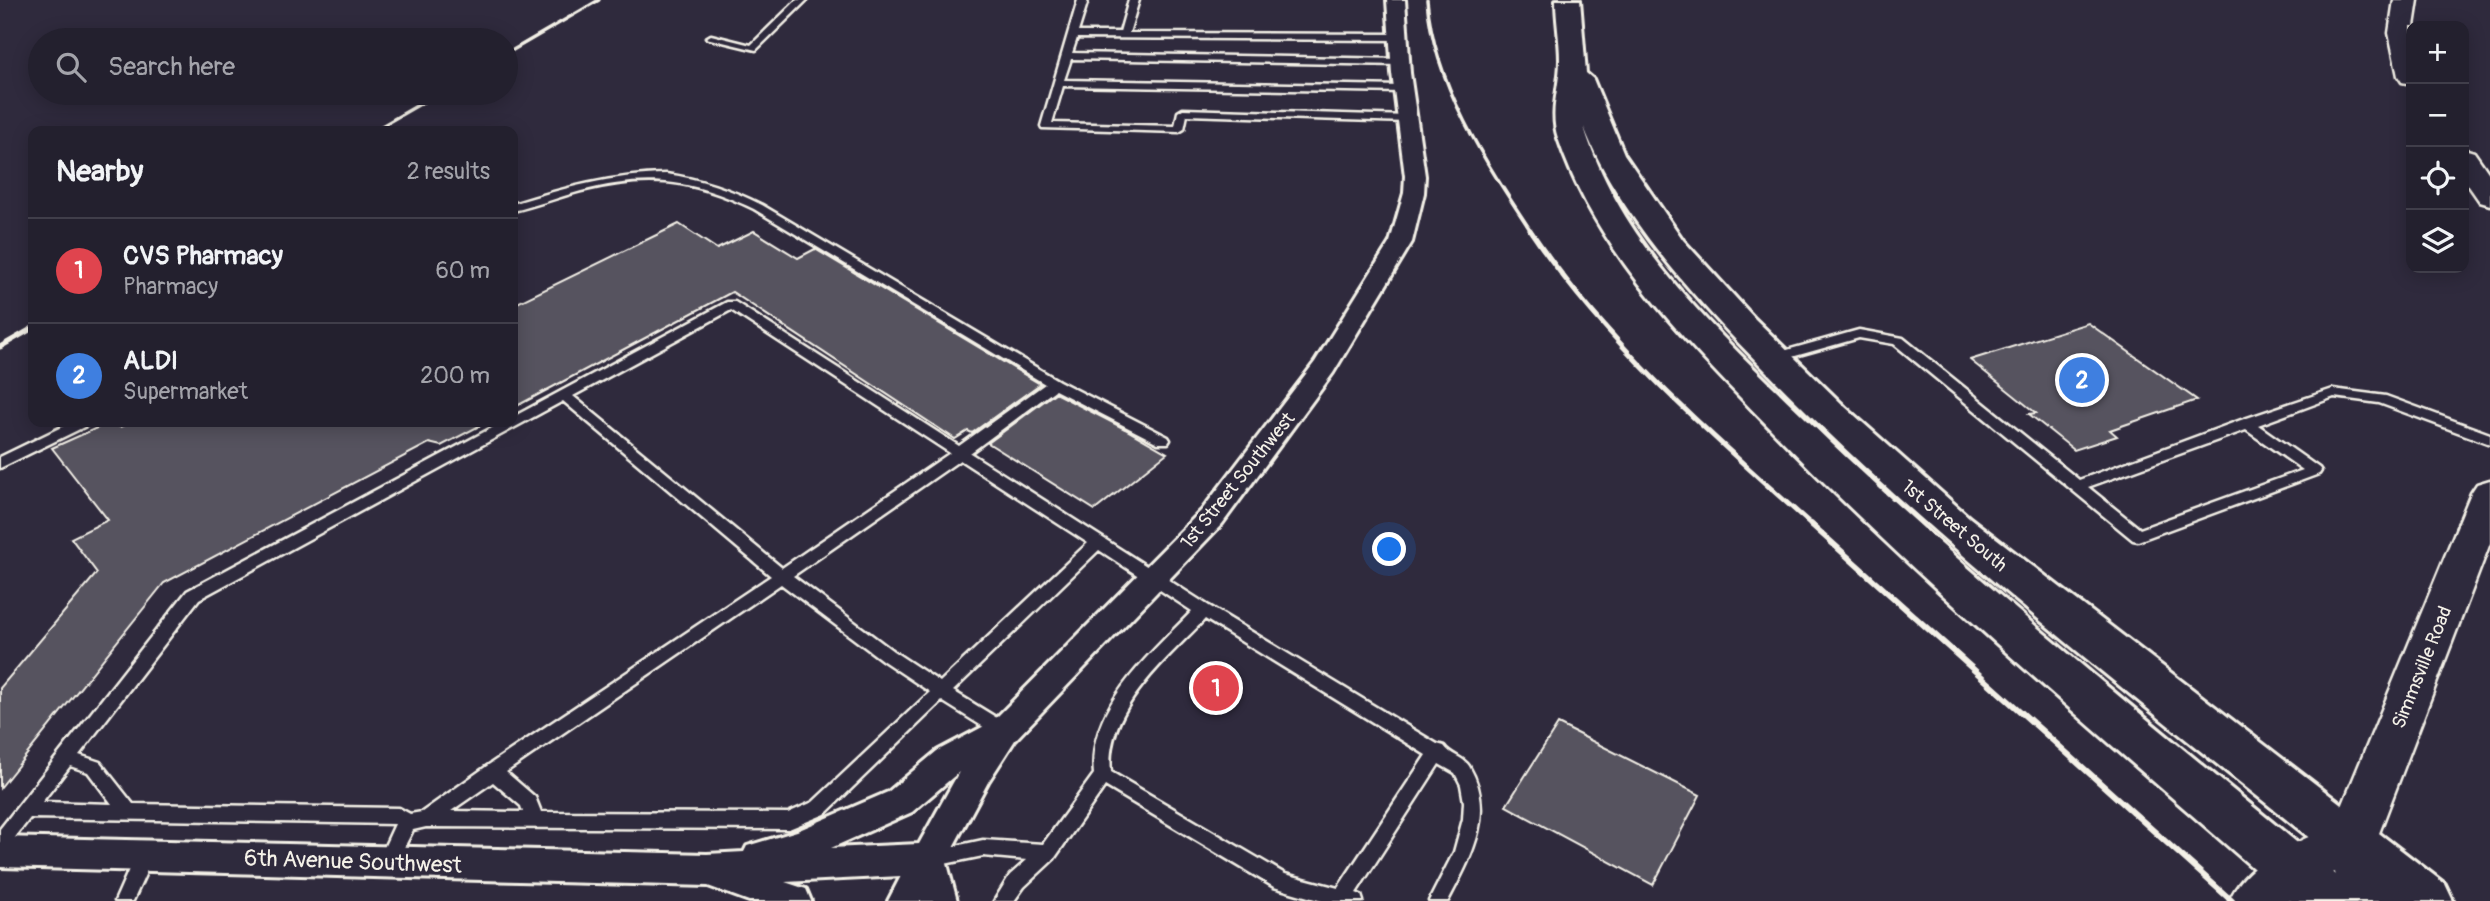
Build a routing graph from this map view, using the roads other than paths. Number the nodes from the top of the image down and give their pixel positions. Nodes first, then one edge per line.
1 (802, 0) edge
2 (1083, 0) edge
3 (1134, 0) edge
4 (1396, 0) edge
5 (1568, 0) edge
6 (2406, 0) edge
7 (1072, 35) junction
8 (1124, 35) junction
9 (711, 38) dead end
10 (1400, 49) junction
11 (2406, 54) edge
12 (1066, 56) junction
13 (1058, 83) junction
14 (1403, 89) junction
15 (1408, 119) junction
16 (1596, 159) junction
17 (2469, 165) edge
18 (2490, 196) edge
19 (518, 206) edge
20 (1774, 358) junction
21 (1054, 384) junction
22 (564, 395) junction
23 (518, 420) edge
24 (2246, 423) junction
25 (73, 427) edge
26 (505, 427) edge
27 (2490, 439) edge
28 (1163, 440) dead end
29 (962, 453) junction
30 (0, 463) edge
31 (2077, 486) junction
32 (2490, 493) edge
33 (1099, 542) junction
34 (779, 576) junction
35 (1156, 578) junction
36 (1203, 610) junction
37 (942, 694) junction
38 (1004, 731) junction
39 (1438, 751) junction
40 (67, 758) junction
41 (493, 771) junction
42 (1103, 776) junction
43 (26, 810) junction
44 (129, 812) junction
45 (534, 820) junction
46 (416, 821) junction
47 (2351, 841) junction
48 (0, 844) edge
49 (0, 852) edge
50 (1047, 853) junction
51 (145, 855) junction
52 (929, 859) junction
53 (386, 862) junction
54 (706, 870) junction
55 (2273, 885) edge
56 (1348, 900) edge
57 (124, 901) edge
58 (793, 901) edge
59 (906, 901) edge
60 (939, 901) edge
61 (1003, 901) edge
62 (1438, 901) edge
63 (2329, 901) edge
64 (2366, 901) edge
65 (2427, 901) edge

1 - 9 lane
2 - 7 lane
3 - 8 lane
4 - 10 street, 1st Street Southwest
5 - 16 main road, 1st Street South
6 - 11 street
7 - 8 lane
7 - 12 lane
8 - 10 lane
10 - 12 lane
10 - 14 street, 1st Street Southwest
12 - 13 lane
13 - 14 lane
13 - 15 lane
14 - 15 street, 1st Street Southwest
15 - 35 street, 1st Street Southwest
16 - 20 main road, 1st Street South
16 - 55 main road, 1st Street South
17 - 18 street
19 - 21 lane
20 - 31 lane
20 - 47 main road, 1st Street South
21 - 28 lane
21 - 29 lane
22 - 23 lane
22 - 29 lane
22 - 34 lane
24 - 27 lane
24 - 31 lane
24 - 31 lane
25 - 30 lane
26 - 40 lane
29 - 33 lane
29 - 34 lane
32 - 47 street, Simmsville Road
33 - 35 lane
33 - 37 lane
34 - 37 lane
34 - 41 lane
35 - 36 lane
35 - 38 street, 1st Street Southwest
36 - 39 lane
36 - 42 lane
37 - 38 lane
37 - 45 lane
38 - 52 street, 1st Street Southwest
38 - 54 street, 6th Avenue Southwest
39 - 56 lane
39 - 62 lane
40 - 43 lane
40 - 44 lane
41 - 45 lane
41 - 46 lane
42 - 50 lane
42 - 56 lane
43 - 44 lane
43 - 48 lane
44 - 46 lane
45 - 46 lane
46 - 53 lane
47 - 55 street
47 - 64 street
47 - 65 main road, 1st Street South
49 - 51 street, 6th Avenue Southwest
50 - 52 lane
50 - 61 lane
51 - 53 street, 6th Avenue Southwest
51 - 57 lane
52 - 54 street, 6th Avenue Southwest
52 - 59 street
52 - 60 street
53 - 54 street, 6th Avenue Southwest
54 - 58 street
55 - 63 main road, 1st Street South

